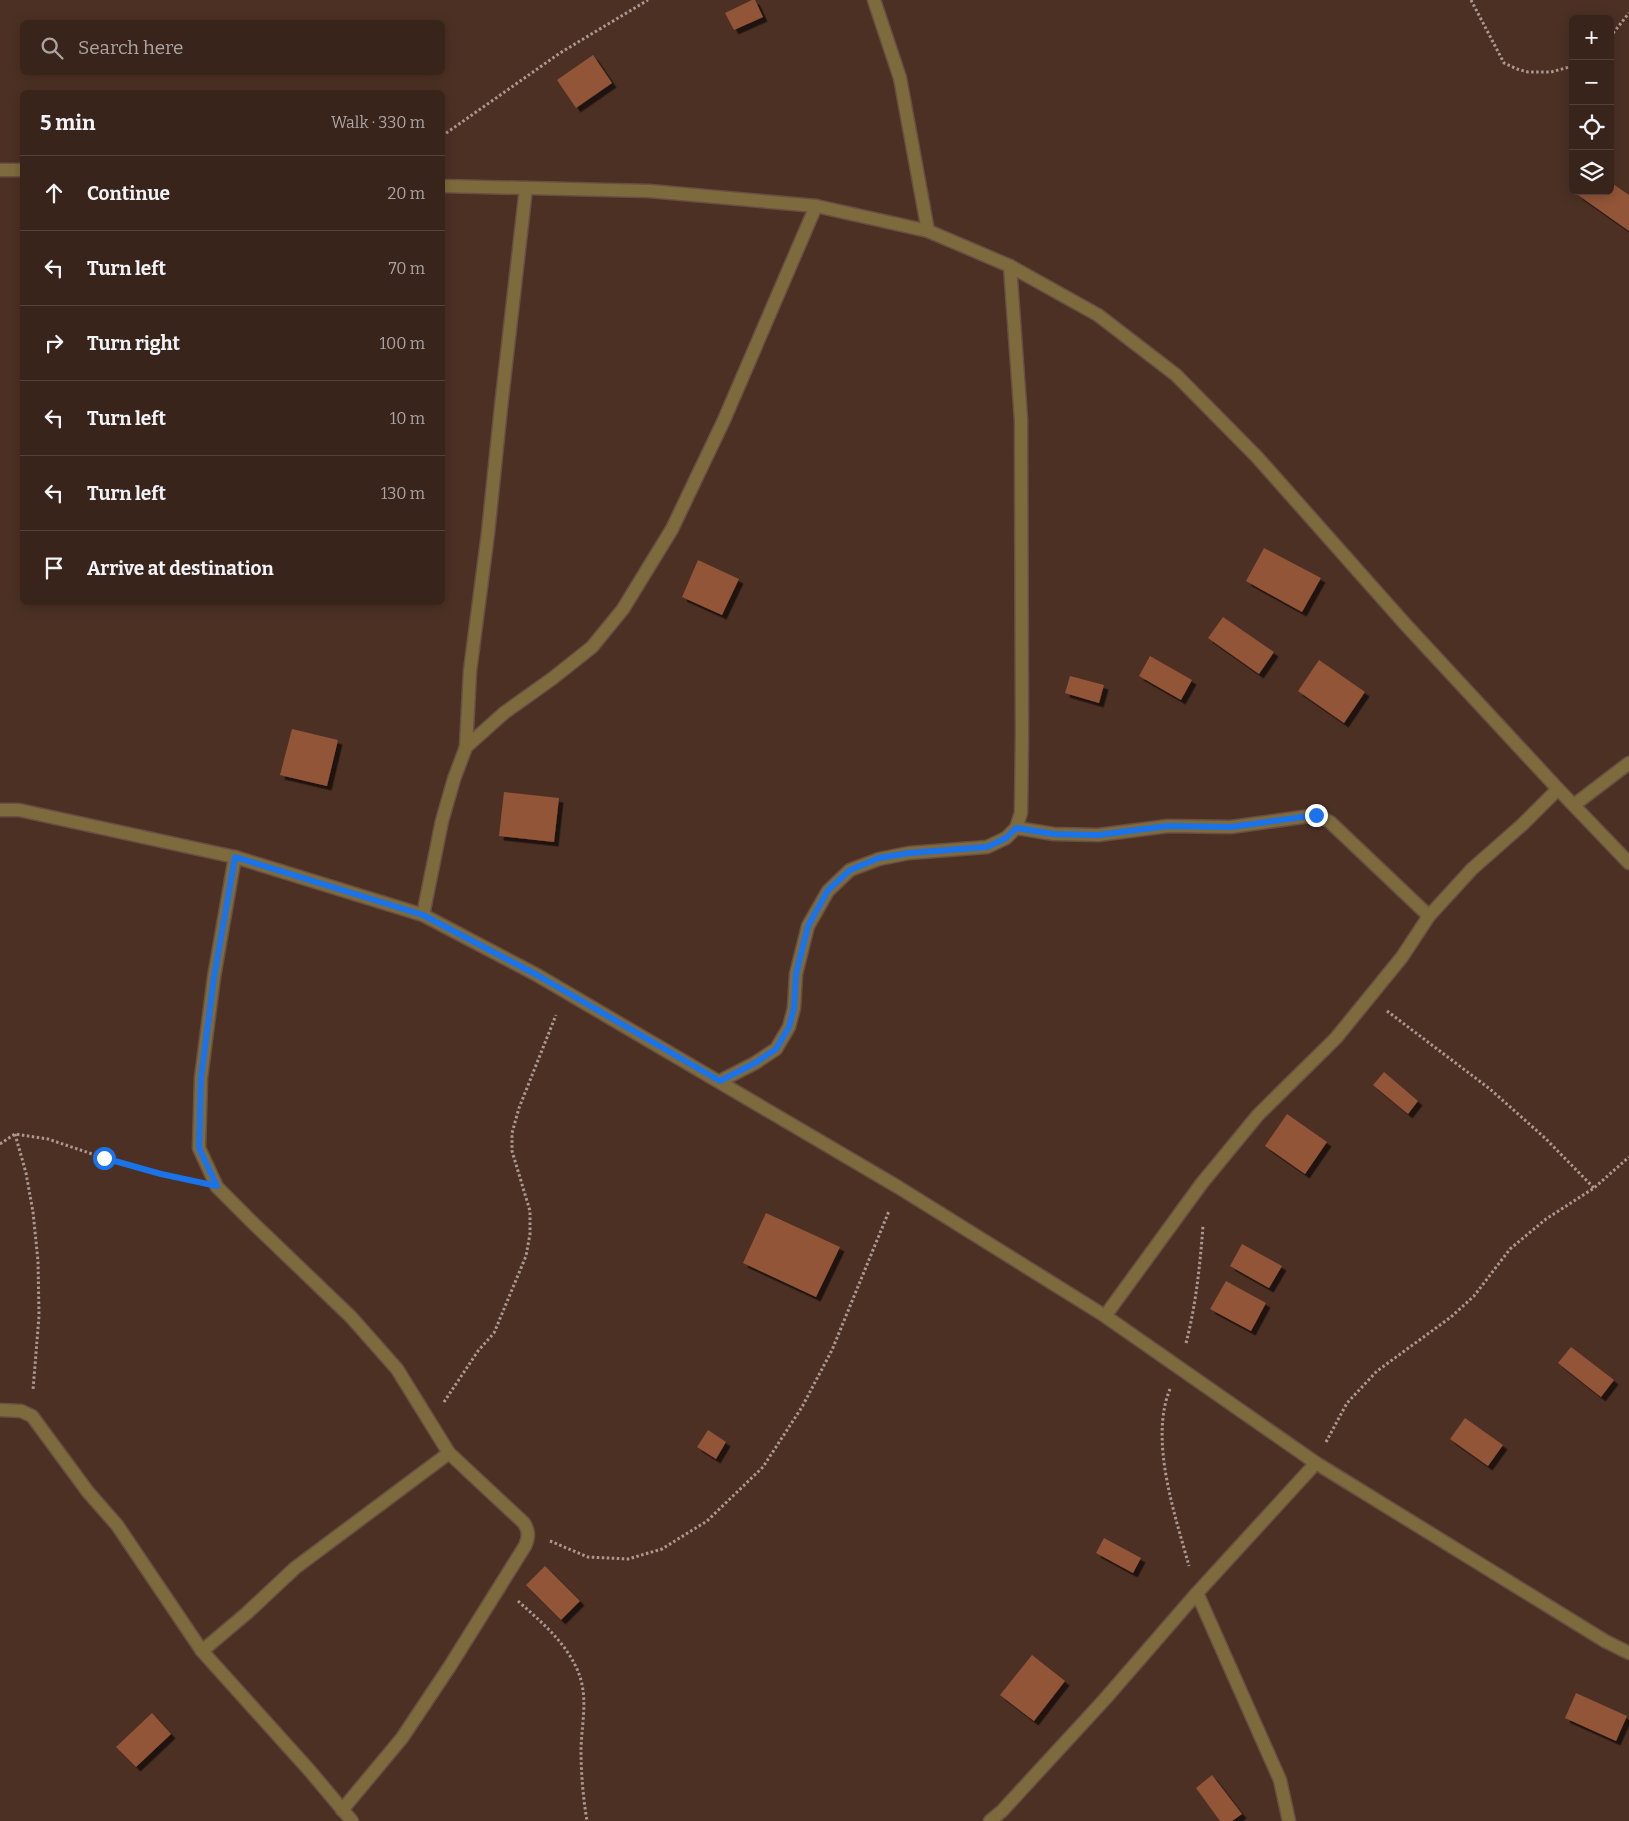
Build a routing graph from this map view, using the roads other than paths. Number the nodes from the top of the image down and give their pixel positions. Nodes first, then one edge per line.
1 (874, 0) edge
2 (0, 170) edge
3 (20, 170) edge
4 (445, 186) edge
5 (526, 188) junction
6 (816, 206) junction
7 (928, 231) junction
8 (1010, 266) junction
9 (466, 747) junction
10 (1629, 763) edge
11 (1558, 790) junction
12 (1574, 805) junction
13 (0, 810) edge
14 (1016, 828) junction
15 (235, 857) junction
16 (1629, 863) edge
17 (423, 915) junction
18 (1429, 916) junction
19 (720, 1081) junction
20 (1105, 1316) junction
21 (0, 1410) edge
22 (448, 1453) junction
23 (1316, 1463) junction
24 (1197, 1593) junction
25 (202, 1651) junction
26 (1629, 1653) edge
27 (342, 1810) junction
28 (352, 1821) edge
29 (990, 1821) edge
30 (1289, 1821) edge

1 - 7 street
2 - 3 street
4 - 5 street
5 - 6 street
5 - 9 street
6 - 7 street
6 - 9 street
7 - 8 street
8 - 11 street
8 - 14 street
9 - 17 street
10 - 12 street
11 - 12 street
11 - 18 street
12 - 16 street
13 - 15 street
14 - 18 street
14 - 19 street
15 - 17 street
15 - 22 street
17 - 19 street
18 - 20 street
19 - 20 street
20 - 23 street
21 - 25 street
22 - 25 street
22 - 27 street
23 - 24 street
23 - 26 street
24 - 29 street
24 - 30 street
25 - 27 street
27 - 28 street

